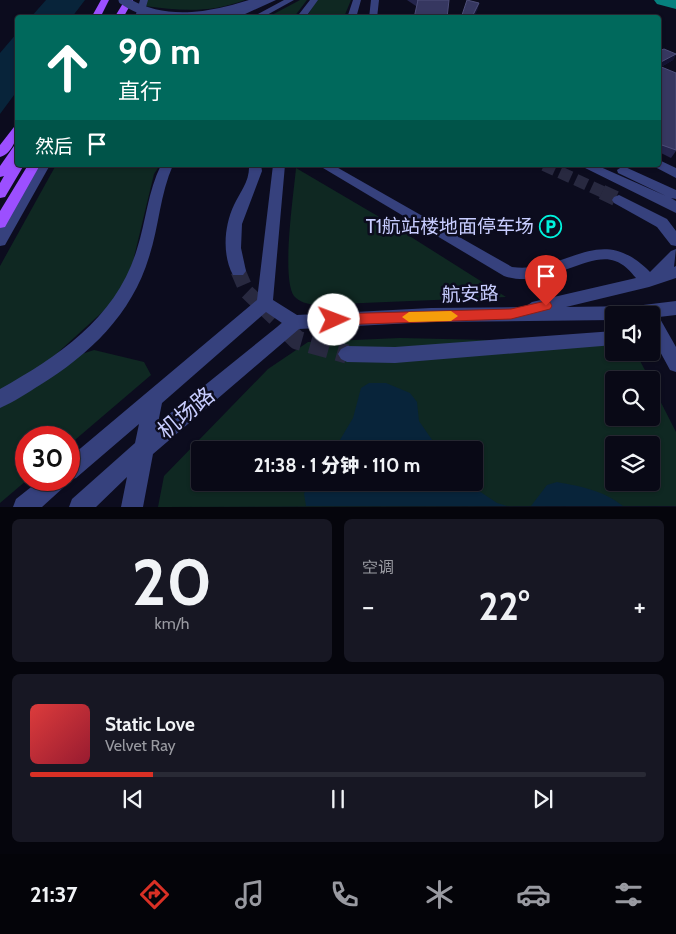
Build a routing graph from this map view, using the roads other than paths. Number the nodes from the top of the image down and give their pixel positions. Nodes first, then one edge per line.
1 (105, 0) edge
2 (123, 0) edge
3 (130, 0) edge
4 (144, 0) edge
5 (254, 0) edge
6 (263, 0) edge
7 (272, 0) edge
8 (277, 0) edge
9 (290, 0) edge
10 (314, 0) edge
11 (357, 0) edge
12 (375, 0) edge
13 (97, 15) edge
14 (120, 15) edge
15 (141, 15) edge
16 (167, 15) edge
17 (189, 15) edge
18 (231, 15) edge
19 (236, 15) edge
20 (260, 15) edge
21 (302, 15) edge
22 (352, 15) edge
23 (373, 15) edge
24 (15, 131) edge
25 (15, 131) edge
26 (0, 146) edge
27 (0, 153) edge
28 (15, 154) edge
29 (661, 160) edge
30 (661, 165) edge
31 (676, 166) edge
32 (17, 167) edge
33 (33, 167) edge
34 (43, 167) edge
35 (167, 167) edge
36 (255, 167) edge
37 (279, 167) edge
38 (327, 167) edge
39 (590, 167) edge
40 (615, 167) edge
41 (676, 174) edge
42 (0, 176) edge
43 (0, 194) edge
44 (676, 195) edge
45 (619, 200) tunnel mouth
46 (676, 208) edge
47 (0, 223) edge
48 (0, 241) edge
49 (676, 241) edge
50 (676, 255) edge
51 (238, 271) tunnel mouth
52 (676, 272) edge
53 (649, 281) junction
54 (265, 303) junction
55 (676, 308) edge
56 (660, 312) edge
57 (511, 314) junction
58 (605, 315) edge
59 (295, 322) junction
60 (605, 339) edge
61 (660, 340) edge
62 (347, 354) tunnel mouth
63 (676, 364) edge
64 (0, 398) edge
65 (153, 400) junction
66 (145, 447) junction
67 (80, 462) edge
68 (43, 491) edge
69 (24, 506) edge
70 (80, 506) edge
71 (132, 506) edge

1 - 13 main road
2 - 16 street, bridge
3 - 5 street, bridge
3 - 14 main road
4 - 15 street
6 - 17 street, bridge
7 - 18 street
8 - 19 street
9 - 20 street
10 - 21 street
11 - 22 street
12 - 23 street
24 - 26 street
25 - 27 main road
28 - 42 main road
29 - 31 street
30 - 41 street
32 - 43 main road
33 - 47 main road
34 - 48 street
35 - 64 street
36 - 51 street
37 - 54 street
38 - 53 street
39 - 46 street
40 - 44 street
45 - 49 street
50 - 53 street
52 - 53 street
53 - 57 street
54 - 59 street
54 - 65 street, 机场路
55 - 56 street, 航安路
57 - 58 street, 航安路
57 - 59 street, 航安路
59 - 66 street, 机场路
60 - 62 street
61 - 63 street
65 - 66 street
65 - 67 street, 机场路
66 - 70 street, 机场路
66 - 71 street
68 - 69 street

